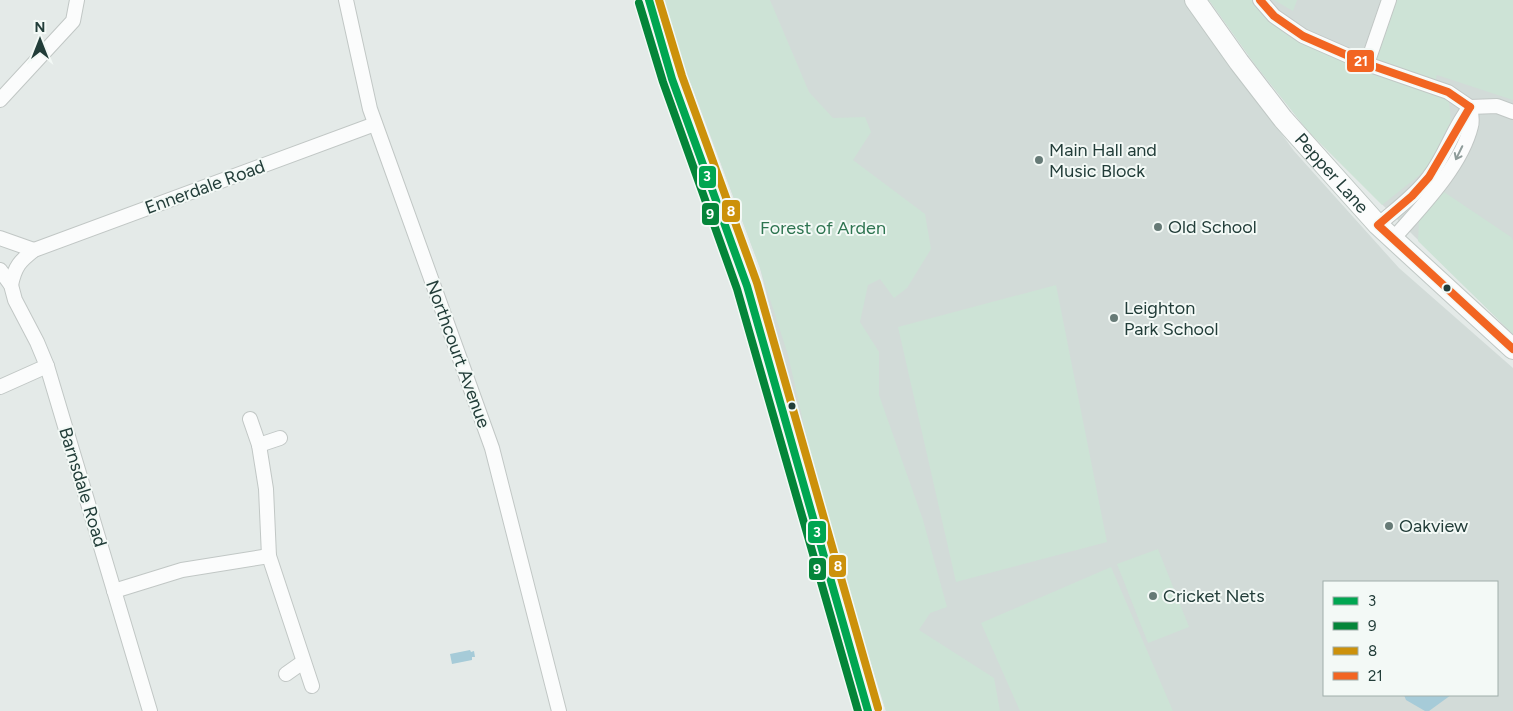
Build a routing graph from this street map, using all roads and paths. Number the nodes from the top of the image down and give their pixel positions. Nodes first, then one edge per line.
1 (77, 0) edge
2 (346, 0) edge
3 (648, 0) edge
4 (1195, 0) edge
5 (1260, 0) edge
6 (1389, 0) edge
7 (1367, 64) junction
8 (0, 100) edge
9 (1470, 107) junction
10 (1513, 112) edge
11 (375, 124) junction
12 (1378, 224) junction
13 (0, 238) edge
14 (1393, 239) junction
15 (34, 250) junction
16 (0, 270) edge
17 (12, 284) junction
18 (1513, 348) edge
19 (46, 366) junction
20 (0, 387) edge
21 (250, 419) dead end
22 (280, 438) dead end
23 (259, 445) junction
24 (269, 556) junction
25 (114, 591) junction
26 (304, 662) junction
27 (286, 674) dead end
28 (312, 686) dead end
29 (150, 711) edge
30 (559, 711) edge
31 (868, 711) edge

1 - 8 street
2 - 11 street, Northcourt Avenue
3 - 31 main road
4 - 12 street, Pepper Lane
5 - 7 street
6 - 7 street
7 - 9 street
9 - 10 street
9 - 12 street
9 -> 14 street
11 - 15 street, Ennerdale Road
11 - 30 street, Northcourt Avenue
12 - 14 street, Pepper Lane
13 - 15 street
14 - 18 street, Pepper Lane
15 - 17 street, Ennerdale Road
16 - 17 street, Barnsdale Road
17 - 19 street, Barnsdale Road
19 - 20 street
19 - 25 street, Barnsdale Road
21 - 23 street
22 - 23 street
23 - 24 street
24 - 25 street
24 - 26 street
25 - 29 street, Barnsdale Road
26 - 27 street
26 - 28 street

